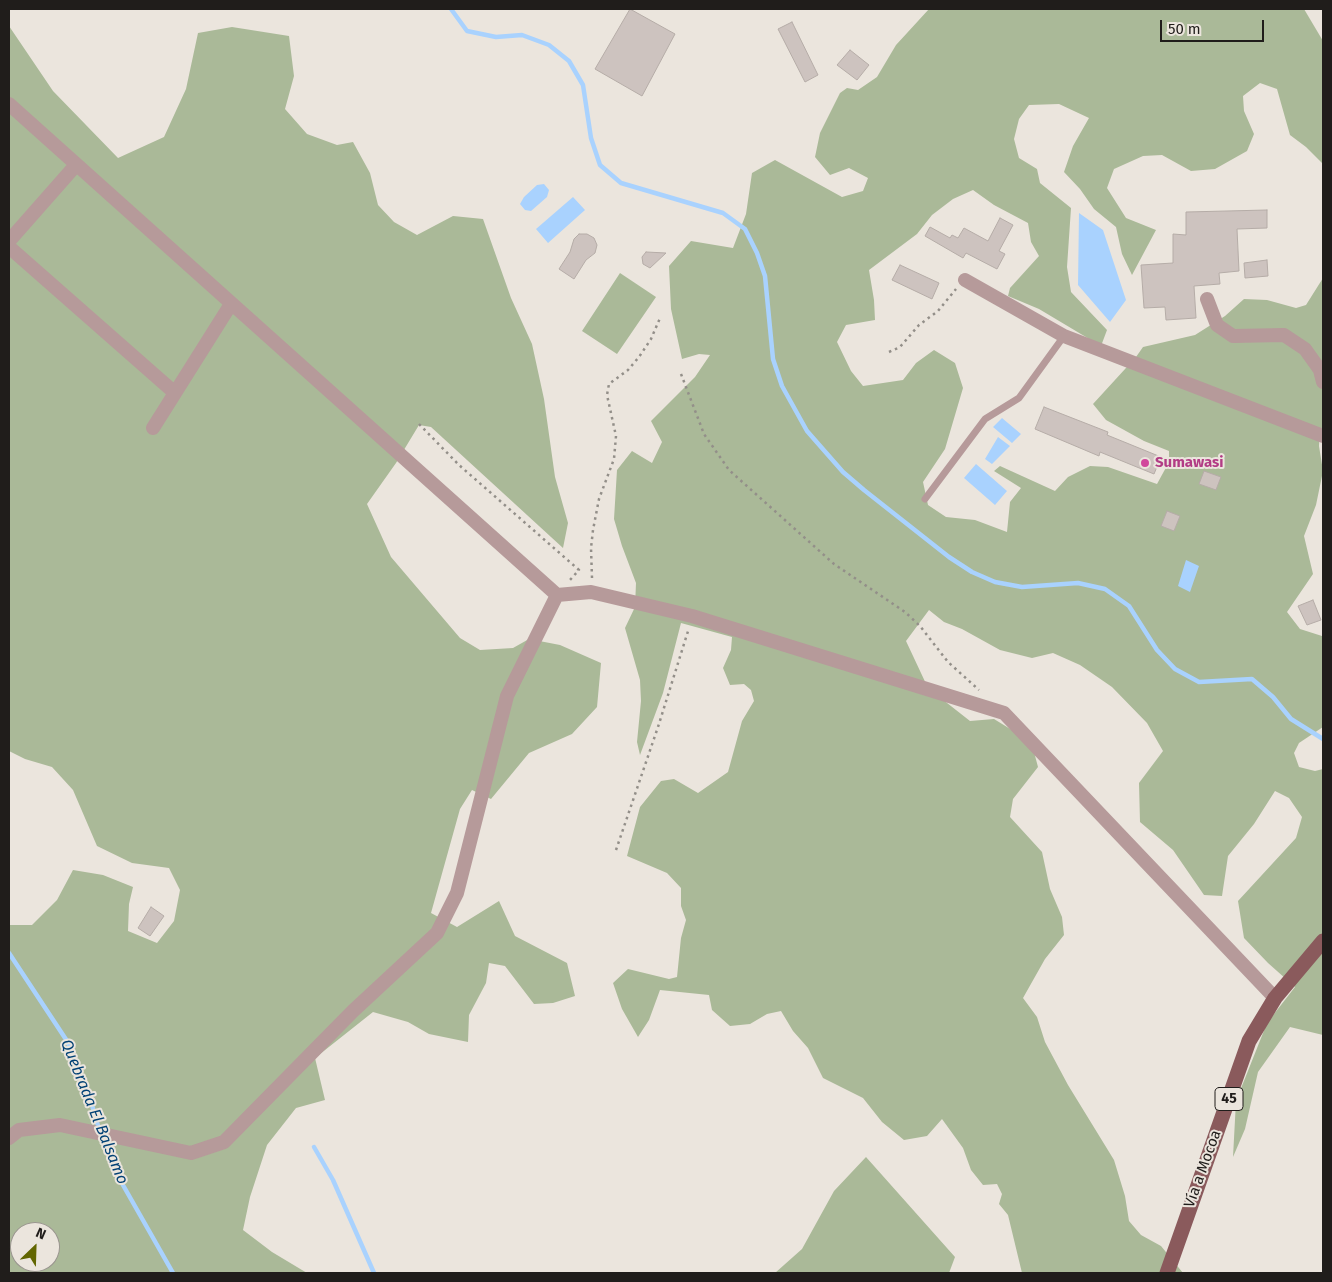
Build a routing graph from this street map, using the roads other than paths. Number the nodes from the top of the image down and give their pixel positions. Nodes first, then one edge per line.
1 (9, 104) edge
2 (76, 165) junction
3 (9, 241) edge
4 (9, 247) edge
5 (965, 280) road end
6 (1207, 299) dead end
7 (232, 304) junction
8 (1064, 336) junction
9 (1323, 382) edge
10 (175, 393) junction
11 (153, 428) dead end
12 (1323, 436) edge
13 (925, 499) dead end
14 (557, 595) junction
15 (1323, 942) edge
16 (1275, 998) junction
17 (9, 1138) edge
18 (1167, 1273) edge

1 - 2 street
2 - 3 street
2 - 7 street
4 - 10 street
5 - 8 street
6 - 9 street
7 - 10 street
7 - 14 street
8 - 12 street
8 - 13 lane
10 - 11 street
14 - 16 street
14 - 17 street
15 - 16 main road, Vía a Mocoa / 45
16 - 18 main road, Vía a Mocoa / 45

